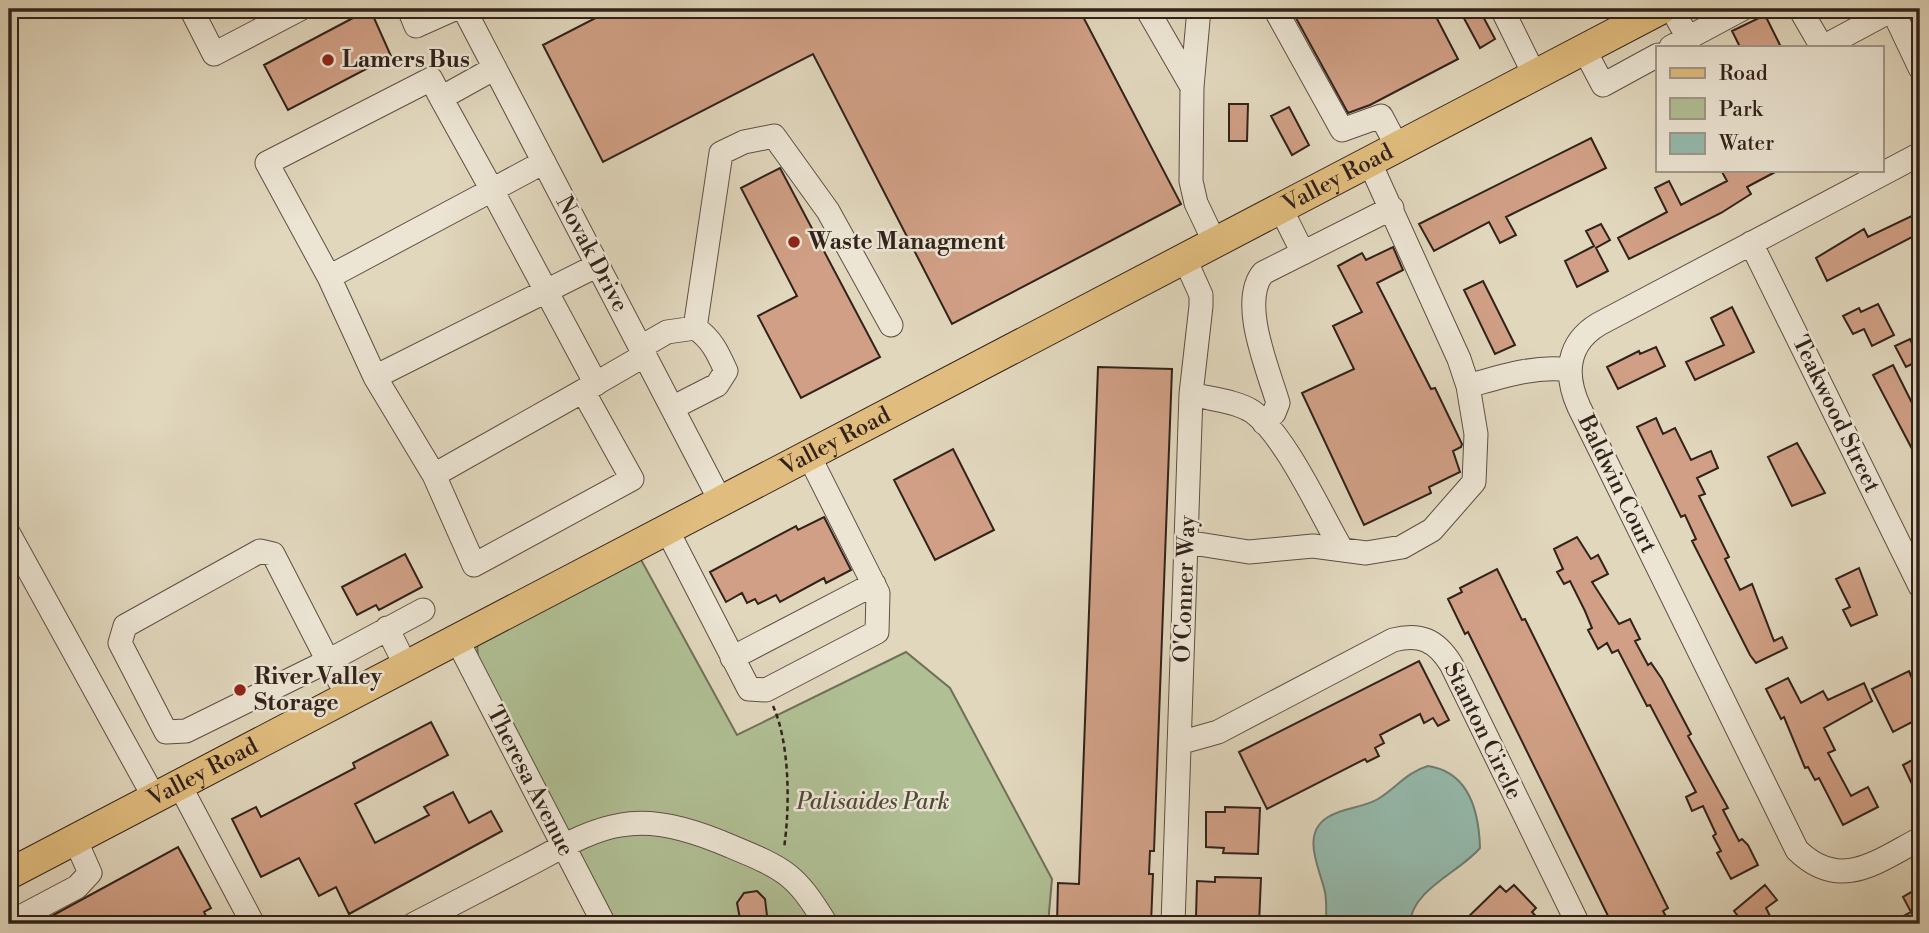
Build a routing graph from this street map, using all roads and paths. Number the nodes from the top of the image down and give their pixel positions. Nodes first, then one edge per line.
1 (191, 9) edge
2 (300, 9) edge
3 (409, 9) edge
4 (1147, 9) edge
5 (1199, 9) edge
6 (1275, 9) edge
7 (1502, 9) edge
8 (1672, 9) edge
9 (1742, 9) edge
10 (1800, 9) edge
11 (1892, 10) edge
12 (468, 11) edge
13 (1643, 13) edge
14 (1679, 43) edge
15 (1822, 46) edge
16 (1825, 46) edge
17 (1584, 49) junction
18 (1656, 56) edge
19 (495, 68) junction
20 (1920, 68) edge
21 (1534, 74) junction
22 (1192, 87) junction
23 (441, 98) junction
24 (1397, 146) junction
25 (1920, 154) edge
26 (1369, 161) junction
27 (544, 162) junction
28 (492, 190) junction
29 (1280, 207) junction
30 (1392, 208) junction
31 (1214, 241) junction
32 (1751, 243) junction
33 (1303, 253) junction
34 (1184, 257) junction
35 (598, 265) junction
36 (329, 277) junction
37 (547, 292) junction
38 (891, 325) dead end
39 (695, 328) junction
40 (643, 351) junction
41 (1569, 370) junction
42 (375, 377) junction
43 (1468, 386) junction
44 (589, 387) junction
45 (1191, 394) junction
46 (673, 408) junction
47 (1264, 423) junction
48 (808, 454) junction
49 (434, 475) junction
50 (720, 500) junction
51 (666, 528) junction
52 (9, 534) edge
53 (1186, 542) junction
54 (1341, 548) junction
55 (874, 584) junction
56 (1920, 586) edge
57 (423, 610) dead end
58 (387, 628) junction
59 (456, 638) junction
60 (732, 658) junction
61 (328, 661) junction
62 (405, 664) junction
63 (766, 690) junction
64 (347, 694) junction
65 (1179, 743) junction
66 (167, 791) junction
67 (75, 839) junction
68 (1920, 839) edge
69 (564, 846) junction
70 (774, 865) junction
71 (12, 867) edge
72 (9, 923) edge
73 (253, 924) edge
74 (414, 924) edge
75 (604, 924) edge
76 (826, 924) edge
77 (1173, 924) edge
78 (1578, 924) edge

1 - 2 street
3 - 12 street
4 - 22 street
5 - 22 street
6 - 24 street
7 - 21 street
8 - 14 street
9 - 14 street
10 - 15 street
11 - 16 street
11 - 20 street
12 - 19 street, Novak Drive
13 - 17 main road, Valley Road
17 - 18 street
17 - 21 main road, Valley Road
19 - 23 street
19 - 27 street, Novak Drive
21 - 24 main road, Valley Road
22 - 31 street
23 - 28 street
23 - 36 street
24 - 26 main road, Valley Road
25 - 32 street
26 - 29 main road, Valley Road
26 - 30 street
27 - 28 street
27 - 35 street, Novak Drive
28 - 36 street
28 - 37 street
29 - 31 main road, Valley Road
29 - 33 street
30 - 33 street
30 - 43 street
31 - 34 main road, Valley Road
32 - 41 street
32 - 56 street, Teakwood Street
33 - 47 street
34 - 45 street, O'Conner Way
34 - 48 main road, Valley Road
35 - 37 street
35 - 40 street, Novak Drive
36 - 42 street
37 - 42 street
37 - 44 street
38 - 39 street
39 - 40 street
39 - 46 street
40 - 44 street
40 - 46 street, Novak Drive
41 - 43 street
41 - 68 street, Baldwin Court
42 - 49 street
43 - 54 street
44 - 49 street
44 - 49 street
45 - 47 street
45 - 53 street, O'Conner Way
46 - 50 street, Novak Drive
47 - 54 street
48 - 50 main road, Valley Road
48 - 55 street
50 - 51 main road, Valley Road
51 - 59 main road, Valley Road
51 - 60 street
52 - 66 street
53 - 54 street
53 - 65 street, O'Conner Way
55 - 60 street
55 - 63 street
57 - 58 street
58 - 61 street
58 - 62 street
59 - 62 main road, Valley Road
59 - 69 street, Theresa Avenue
60 - 63 street
61 - 61 street
61 - 64 street
62 - 64 main road, Valley Road
63 - 70 path
64 - 66 main road, Valley Road
65 - 77 street, O'Conner Way
65 - 78 street, Stanton Circle
66 - 67 main road, Valley Road
66 - 73 street
67 - 71 main road, Valley Road
67 - 72 street
69 - 70 street
69 - 74 street
69 - 75 street, Theresa Avenue
70 - 76 street

